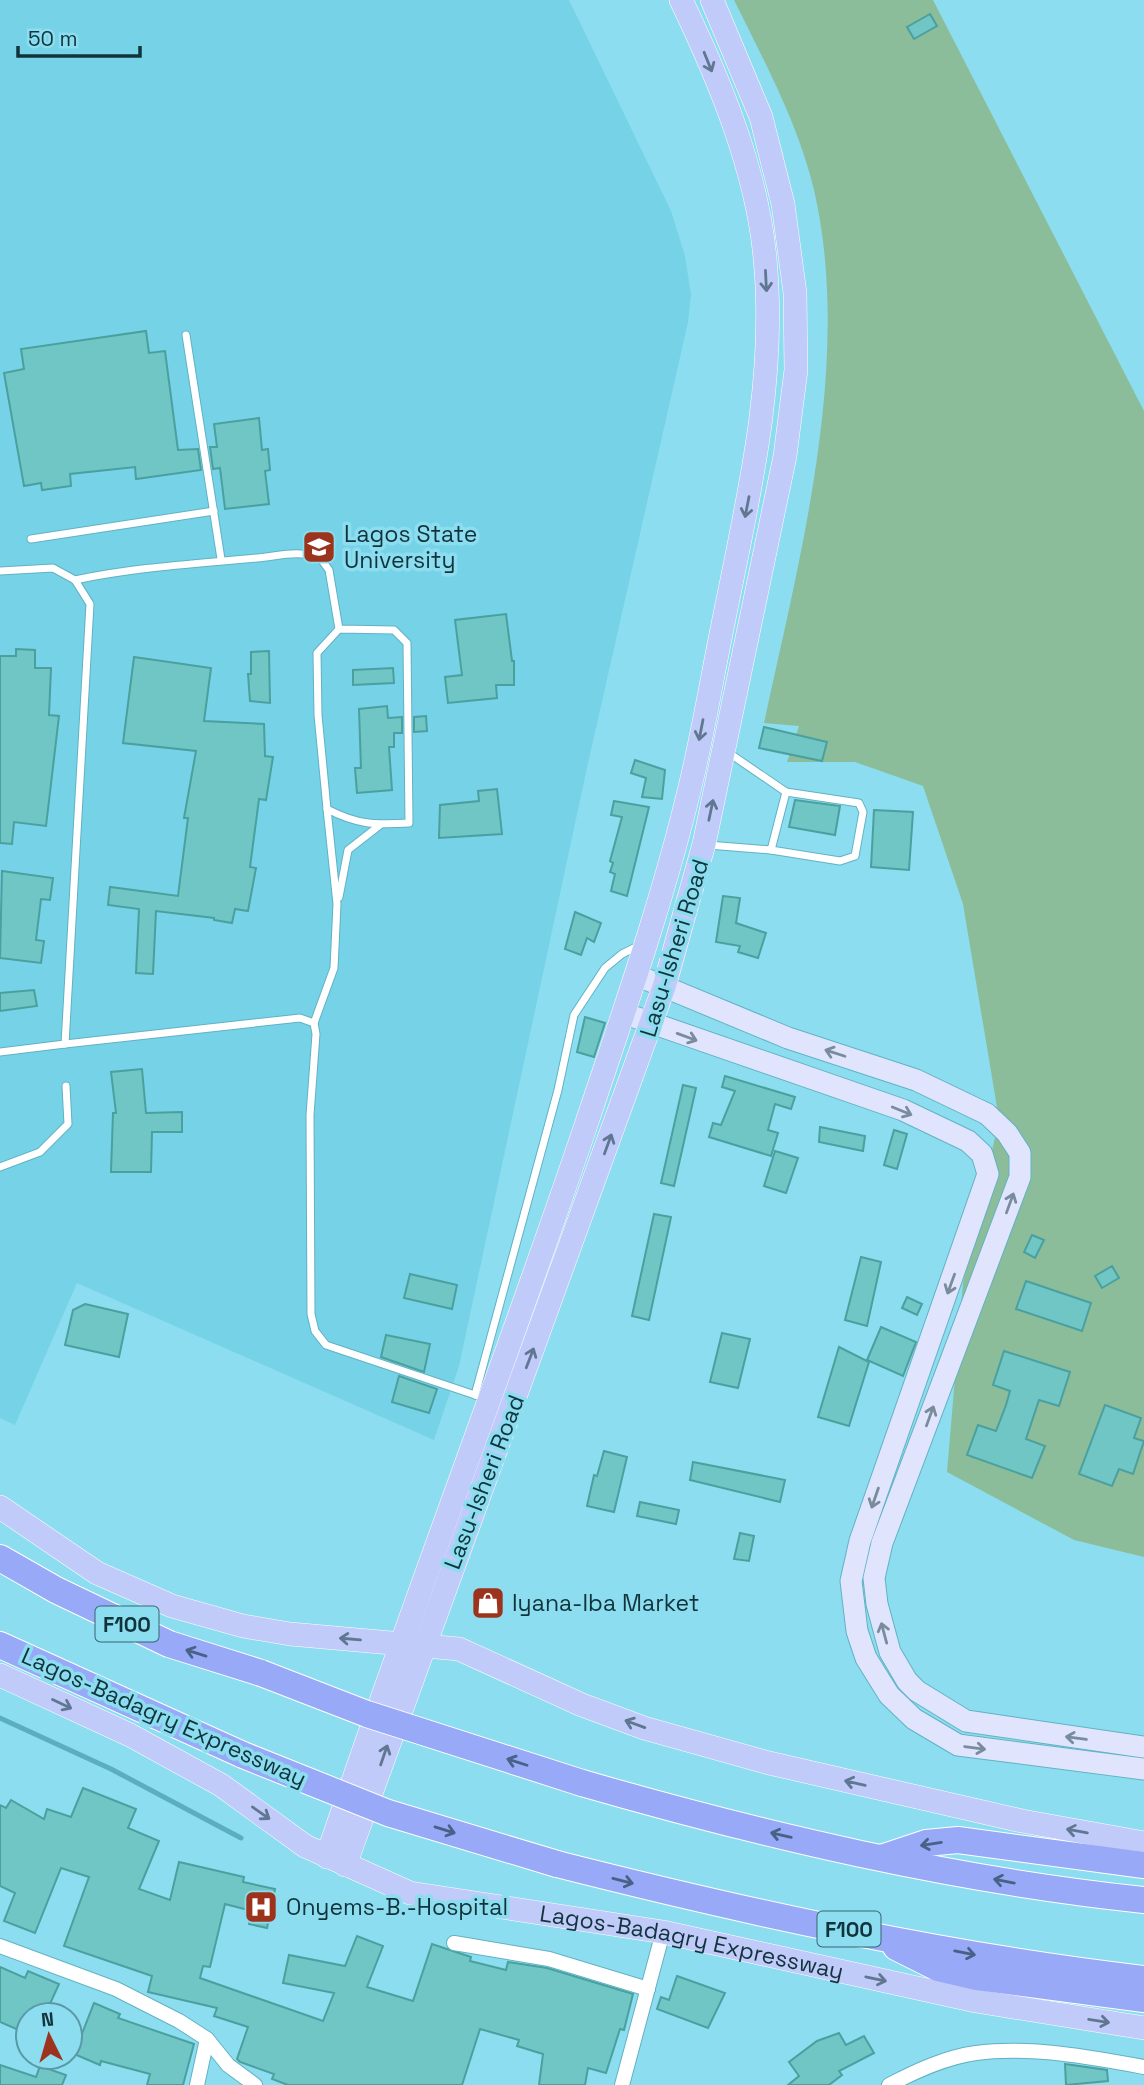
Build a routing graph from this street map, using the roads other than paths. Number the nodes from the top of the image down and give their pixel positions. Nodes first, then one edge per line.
1 (681, 0) edge
2 (712, 0) edge
3 (186, 335) dead end
4 (214, 511) junction
5 (31, 539) dead end
6 (221, 559) junction
7 (0, 571) edge
8 (75, 580) junction
9 (339, 629) junction
10 (724, 750) junction
11 (786, 792) junction
12 (327, 809) junction
13 (380, 825) junction
14 (704, 844) junction
15 (771, 850) junction
16 (337, 904) junction
17 (647, 943) junction
18 (636, 975) junction
19 (664, 987) junction
20 (623, 1013) junction
21 (314, 1023) junction
22 (653, 1023) junction
23 (65, 1044) junction
24 (0, 1052) edge
25 (66, 1086) dead end
26 (0, 1167) edge
27 (482, 1398) junction
28 (0, 1507) edge
29 (0, 1558) edge
30 (0, 1645) edge
31 (398, 1645) junction
32 (423, 1646) junction
33 (0, 1675) edge
34 (1144, 1747) edge
35 (1144, 1769) edge
36 (1144, 1843) edge
37 (881, 1858) junction
38 (336, 1861) junction
39 (1144, 1865) edge
40 (1144, 1900) edge
41 (663, 1932) junction
42 (876, 1935) junction
43 (454, 1943) dead end
44 (0, 1946) edge
45 (1144, 1979) edge
46 (648, 1989) junction
47 (1144, 1999) edge
48 (1144, 2028) edge
49 (207, 2039) junction
50 (1144, 2067) edge
51 (197, 2085) edge
52 (255, 2085) edge
53 (622, 2085) edge
54 (889, 2085) edge

1 -> 17 main road, Lasu-Isheri Road
2 - 10 main road, Lasu-Isheri Road
3 - 4 lane
4 - 5 lane
4 - 6 lane
6 - 8 lane
6 - 9 lane
7 - 8 lane
8 - 23 lane
9 - 12 lane
9 - 13 lane
10 - 11 lane
14 -> 10 main road, Lasu-Isheri Road
11 - 15 lane
11 - 15 lane
12 - 13 lane
12 - 16 lane
13 - 16 lane
14 - 15 lane
14 - 19 main road, Lasu-Isheri Road
16 - 21 lane
17 - 18 main road, Lasu-Isheri Road
17 - 27 lane
18 - 19 main road
18 - 20 main road, Lasu-Isheri Road
19 - 22 main road, Lasu-Isheri Road
34 -> 19 main road
20 - 22 main road
20 - 27 main road, Lasu-Isheri Road
21 - 23 lane
21 - 27 lane
32 -> 22 main road, Lasu-Isheri Road
22 -> 35 main road
23 - 24 lane
25 - 26 lane
27 - 31 main road, Lasu-Isheri Road
31 -> 28 main road
37 -> 29 highway, F100, bridge
30 -> 42 highway, Lagos-Badagry Expressway / F100, bridge
31 - 32 main road
31 - 38 main road, Lasu-Isheri Road
36 -> 32 main road
38 -> 32 main road, Lasu-Isheri Road
33 -> 38 main road, Lagos-Badagry Expressway
39 -> 37 highway
40 -> 37 highway, F100
38 - 41 main road, Lagos-Badagry Expressway
41 - 46 street
41 -> 48 main road, Lagos-Badagry Expressway
42 -> 45 highway, Lagos-Badagry Expressway / F100
42 - 47 highway
43 - 46 street
44 - 49 street
46 - 53 street
49 - 51 street
49 - 52 street
50 - 54 street

